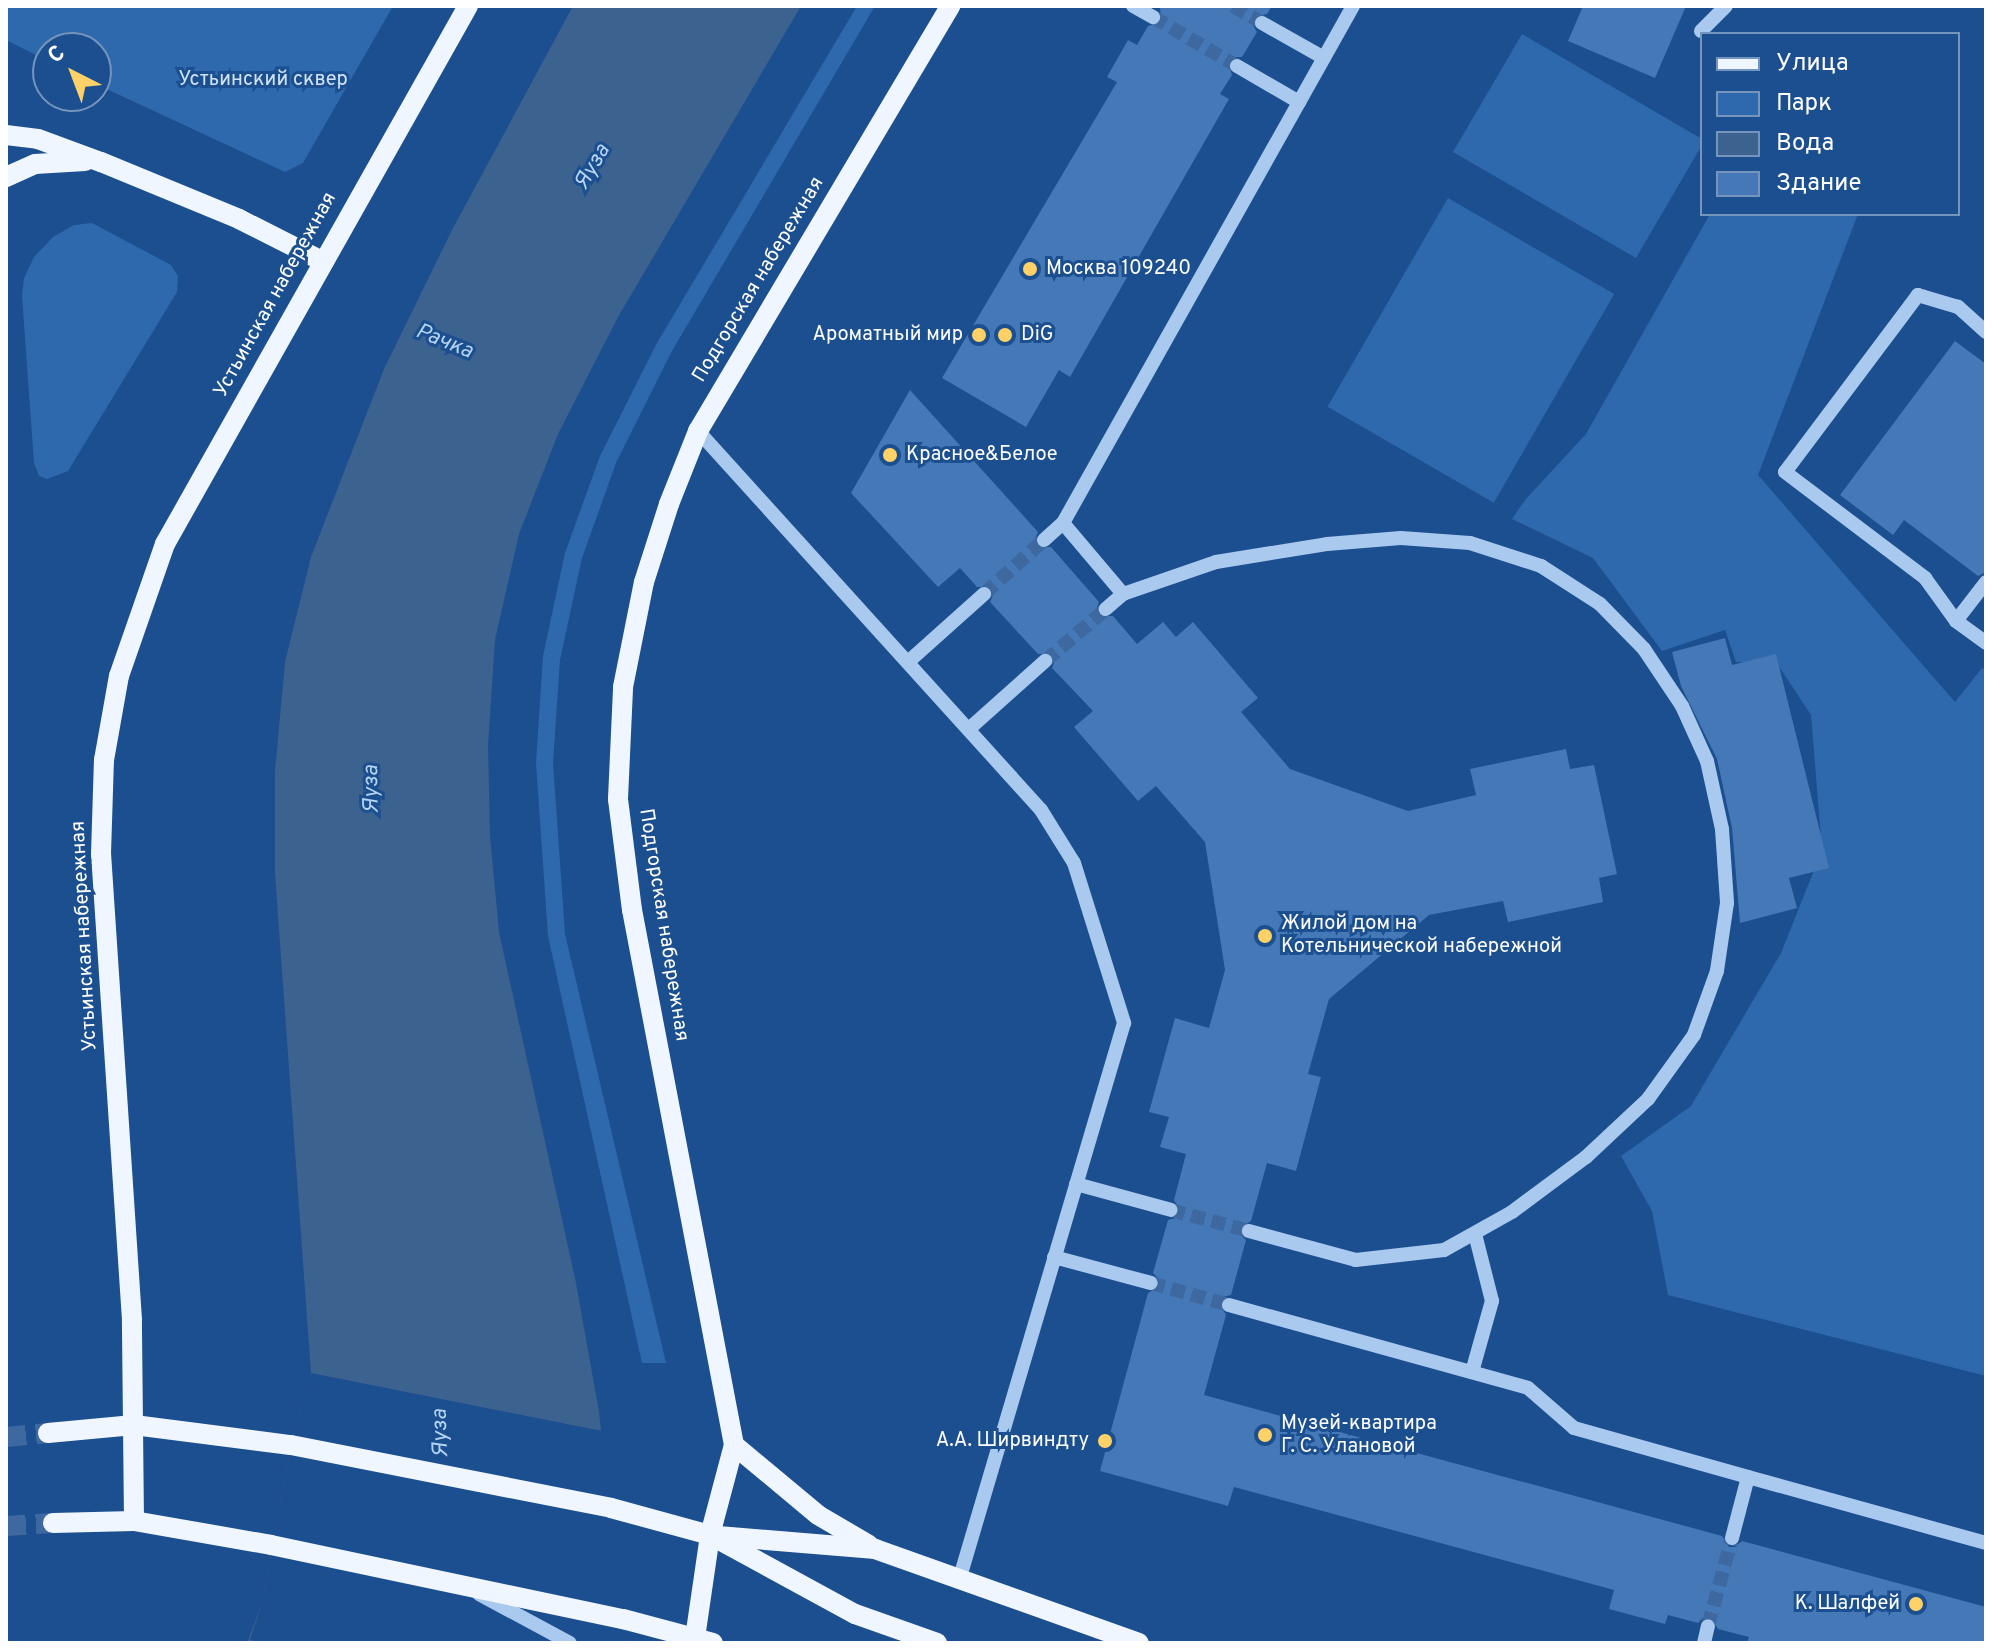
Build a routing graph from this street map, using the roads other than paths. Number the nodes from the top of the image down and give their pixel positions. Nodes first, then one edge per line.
1 (468, 6) edge
2 (950, 6) edge
3 (1133, 6) edge
4 (1353, 6) edge
5 (1726, 6) edge
6 (1153, 17) tunnel mouth
7 (1262, 23) tunnel mouth
8 (1701, 31) dead end
9 (1324, 58) junction
10 (1237, 66) tunnel mouth
11 (1299, 102) junction
12 (6, 135) edge
13 (101, 162) junction
14 (6, 177) edge
15 (324, 262) junction
16 (1986, 332) edge
17 (698, 431) junction
18 (1063, 523) junction
19 (1044, 540) tunnel mouth
20 (1986, 582) edge
21 (984, 594) tunnel mouth
22 (1123, 594) junction
23 (1106, 609) tunnel mouth
24 (1956, 621) junction
25 (1986, 643) edge
26 (1045, 661) tunnel mouth
27 (908, 662) junction
28 (970, 728) junction
29 (1076, 1184) junction
30 (1171, 1210) tunnel mouth
31 (1249, 1231) tunnel mouth
32 (1475, 1234) junction
33 (1054, 1257) junction
34 (1151, 1283) tunnel mouth
35 (1229, 1305) tunnel mouth
36 (1472, 1372) junction
37 (134, 1425) junction
38 (48, 1433) tunnel mouth
39 (734, 1445) junction
40 (1748, 1477) junction
41 (134, 1521) junction
42 (53, 1523) tunnel mouth
43 (710, 1535) junction
44 (1732, 1538) tunnel mouth
45 (1986, 1543) edge
46 (875, 1549) junction
47 (960, 1577) junction
48 (465, 1587) junction
49 (1708, 1626) tunnel mouth
50 (704, 1640) edge
51 (570, 1643) edge
52 (937, 1643) edge
53 (1139, 1643) edge
54 (1704, 1643) edge

1 - 15 main road, Устьинская набережная
2 - 17 main road, Подгорская набережная
3 - 6 lane
4 - 9 lane
5 - 8 lane
7 - 9 lane
9 - 11 lane
10 - 11 lane
11 - 18 lane
12 - 13 main road
13 - 14 main road
13 - 15 main road
15 - 37 main road, Устьинская набережная
16 - 24 lane
17 - 27 lane
17 - 39 main road, Подгорская набережная
18 - 19 lane
18 - 22 lane
20 - 24 lane
21 - 27 lane
22 - 23 lane
22 - 32 lane
24 - 25 lane
26 - 28 lane
27 - 28 lane
28 - 29 lane
29 - 30 lane
29 - 33 lane
31 - 32 lane
32 - 36 lane
33 - 34 lane
33 - 47 lane
35 - 36 lane
36 - 40 lane
37 - 38 main road
37 - 41 main road, Устьинская набережная
37 - 43 main road
39 - 43 main road, Подгорская набережная
39 - 46 main road
40 - 44 lane
40 - 45 lane
41 - 42 main road
41 - 48 main road
43 - 46 main road
43 - 50 main road, Подгорская набережная
43 - 52 main road
46 - 47 main road
47 - 53 main road
48 - 50 main road
48 - 51 lane
49 - 54 lane

